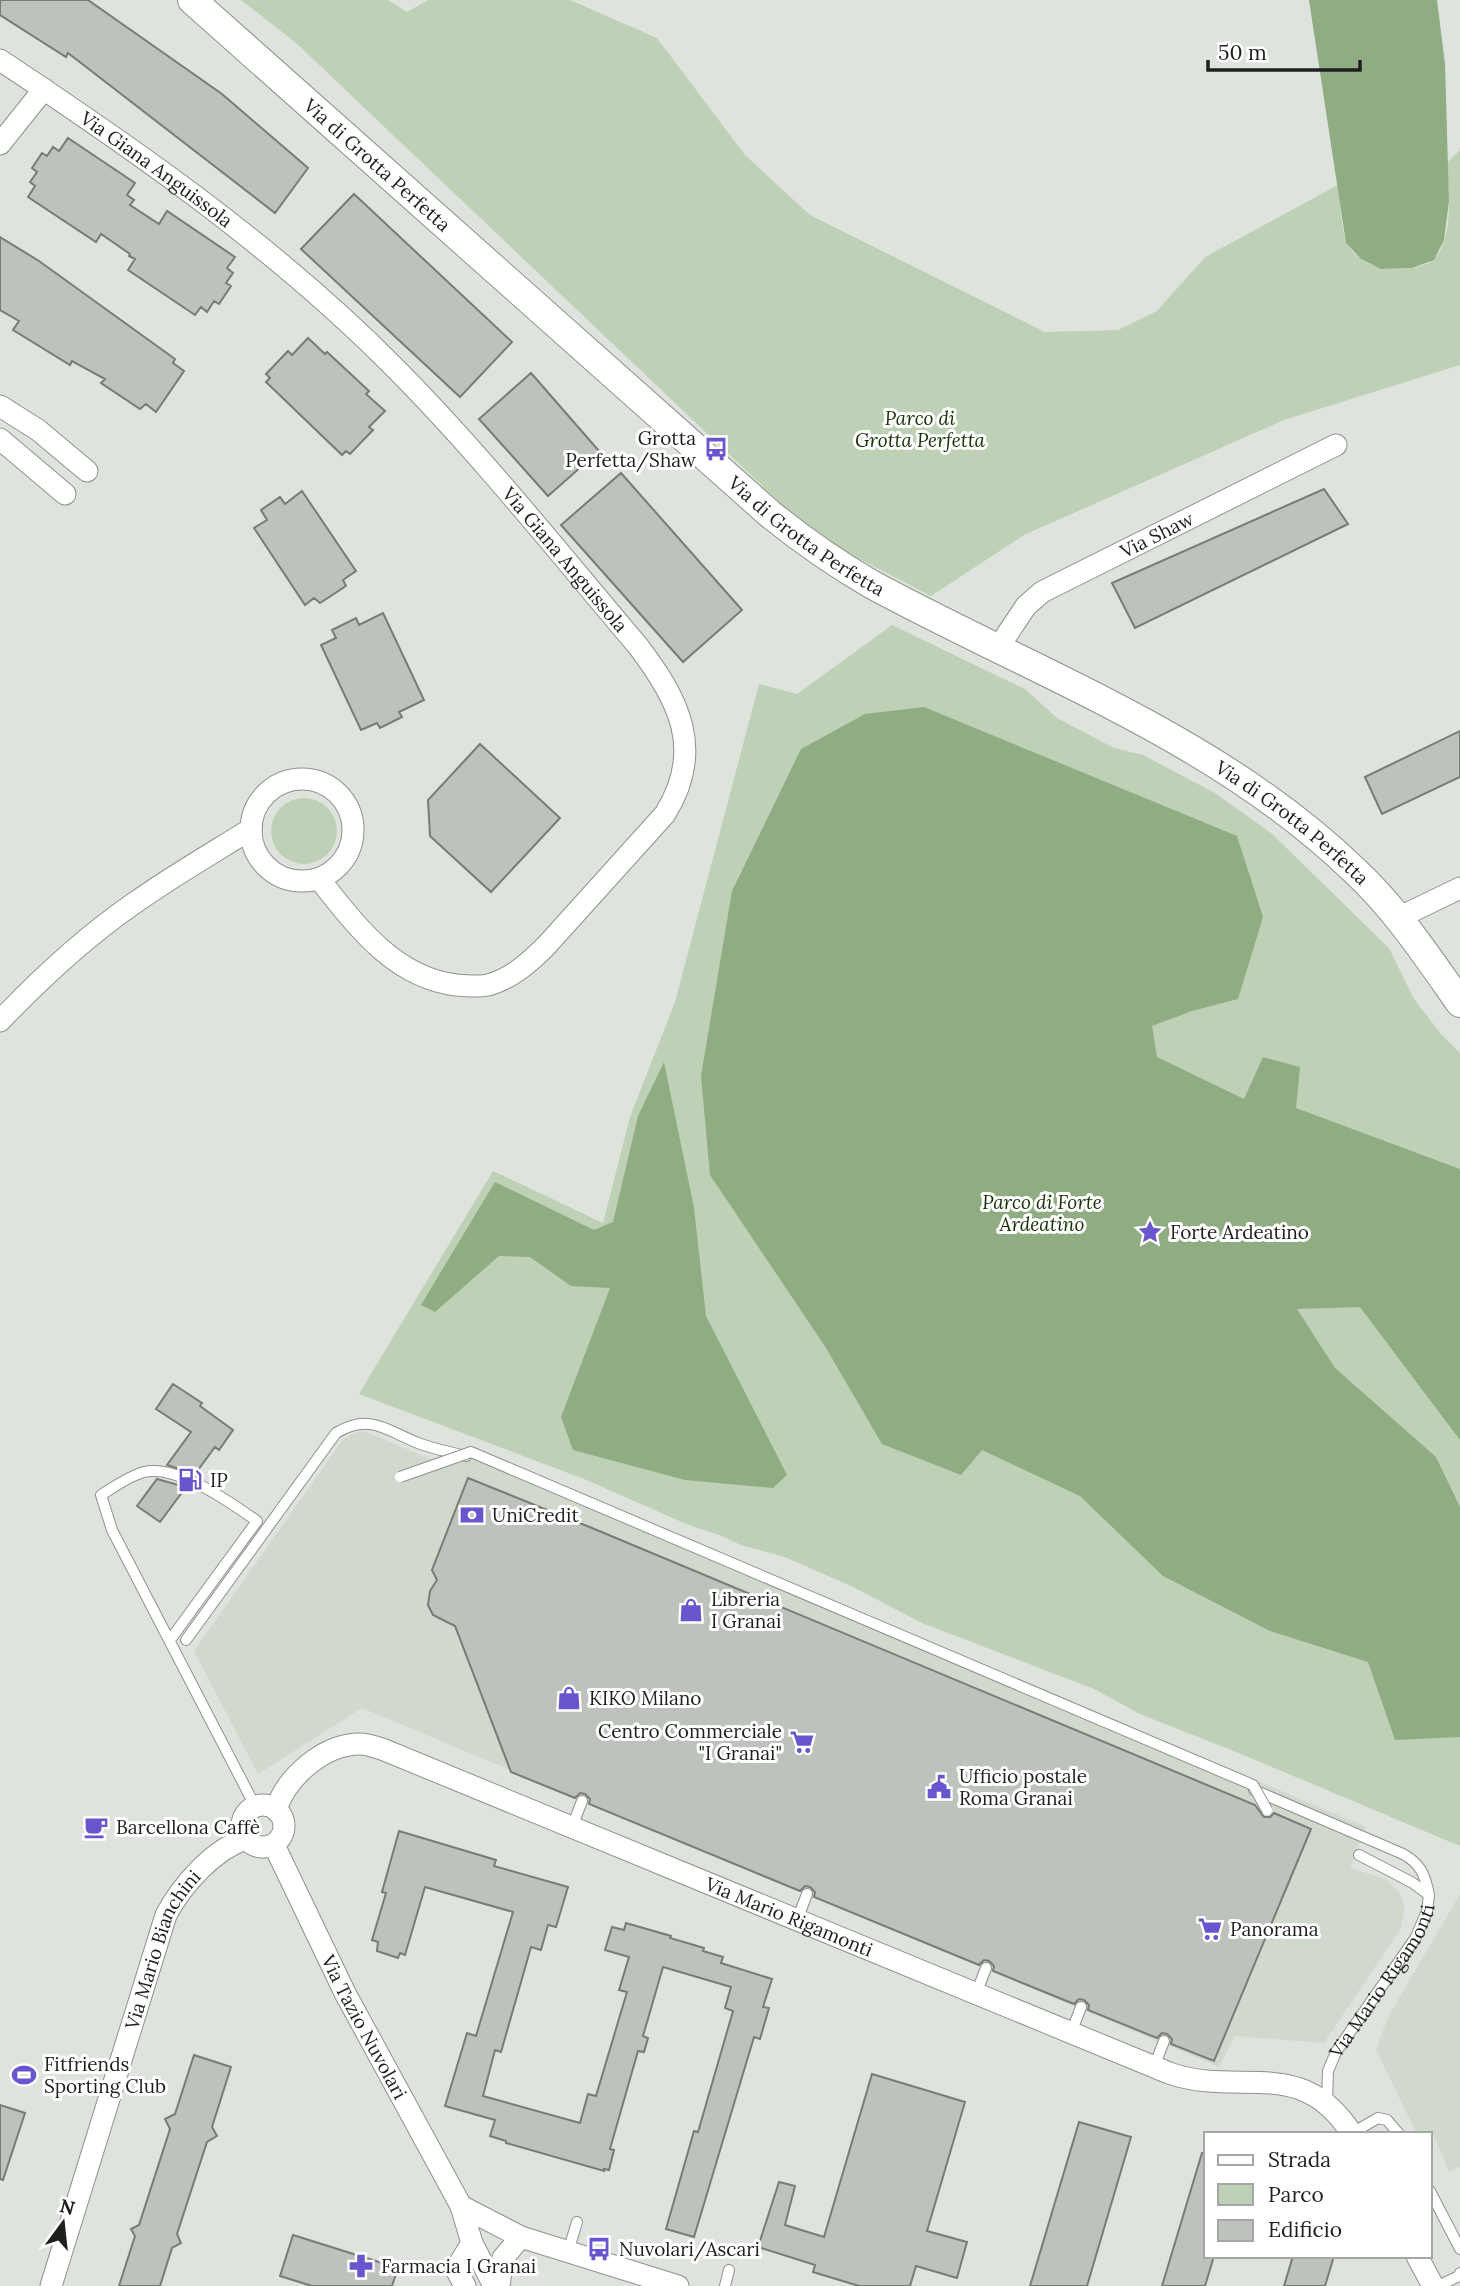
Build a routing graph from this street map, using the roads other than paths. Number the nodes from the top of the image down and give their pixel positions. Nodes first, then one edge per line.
1 (192, 0) edge
2 (0, 60) edge
3 (44, 89) junction
4 (0, 144) edge
5 (0, 406) edge
6 (0, 439) edge
7 (1336, 445) dead end
8 (87, 471) dead end
9 (65, 494) dead end
10 (998, 648) junction
11 (251, 829) junction
12 (319, 879) junction
13 (1460, 888) edge
14 (1400, 917) junction
15 (1460, 1003) edge
16 (0, 1021) edge
17 (400, 1477) dead end
18 (170, 1640) junction
19 (186, 1640) dead end
20 (582, 1801) dead end
21 (265, 1808) junction
22 (1267, 1810) dead end
23 (572, 1827) junction
24 (245, 1839) junction
25 (274, 1845) junction
26 (1359, 1855) dead end
27 (807, 1894) dead end
28 (1429, 1895) junction
29 (797, 1920) junction
30 (986, 1968) dead end
31 (976, 1994) junction
32 (1081, 2007) dead end
33 (1071, 2033) junction
34 (1164, 2041) dead end
35 (1154, 2067) junction
36 (1326, 2104) junction
37 (1351, 2132) edge
38 (1355, 2132) edge
39 (1397, 2132) edge
40 (1432, 2195) edge
41 (461, 2206) junction
42 (577, 2222) dead end
43 (521, 2238) junction
44 (472, 2243) junction
45 (1460, 2249) edge
46 (568, 2252) junction
47 (1418, 2258) edge
48 (729, 2270) dead end
49 (1460, 2273) edge
50 (51, 2286) edge
51 (466, 2286) edge
52 (494, 2286) edge
53 (499, 2286) edge
54 (678, 2286) edge
55 (724, 2286) edge
56 (1436, 2286) edge

1 - 10 street, Via di Grotta Perfetta
2 - 3 street, Via Giana Anguissola
3 - 4 street
3 - 12 street, Via Giana Anguissola
5 - 8 street
6 - 9 street
7 - 10 street, Via Shaw
10 - 14 street, Via di Grotta Perfetta
11 - 12 street
11 - 12 street
11 - 16 street
13 - 14 street
14 - 15 street, Via di Grotta Perfetta
17 - 22 lane, bridge
18 - 18 lane
18 - 21 lane
19 - 28 lane
20 - 23 lane
21 - 23 street, Via Mario Rigamonti
21 - 24 street
21 - 25 street
23 - 29 street, Via Mario Rigamonti
24 - 25 street
24 - 50 street, Via Mario Bianchini
25 - 41 street, Via Tazio Nuvolari
26 - 28 lane, Via Mario Rigamonti
27 - 29 lane
28 - 36 lane, Via Mario Rigamonti
29 - 31 street, Via Mario Rigamonti
30 - 31 lane
31 - 33 street, Via Mario Rigamonti
32 - 33 lane
33 - 35 street, Via Mario Rigamonti
34 - 35 lane
35 - 36 street, Via Mario Rigamonti
36 - 37 street, Via Mario Rigamonti
38 - 39 lane, Via Mario Rigamonti
40 - 45 lane
41 - 43 street
41 - 44 street, Via Tazio Nuvolari
42 - 46 lane
43 - 46 street
43 - 53 street
44 - 51 street
44 - 52 street, Via Tazio Nuvolari
46 - 54 street
47 - 56 street
48 - 55 lane
49 - 56 lane

